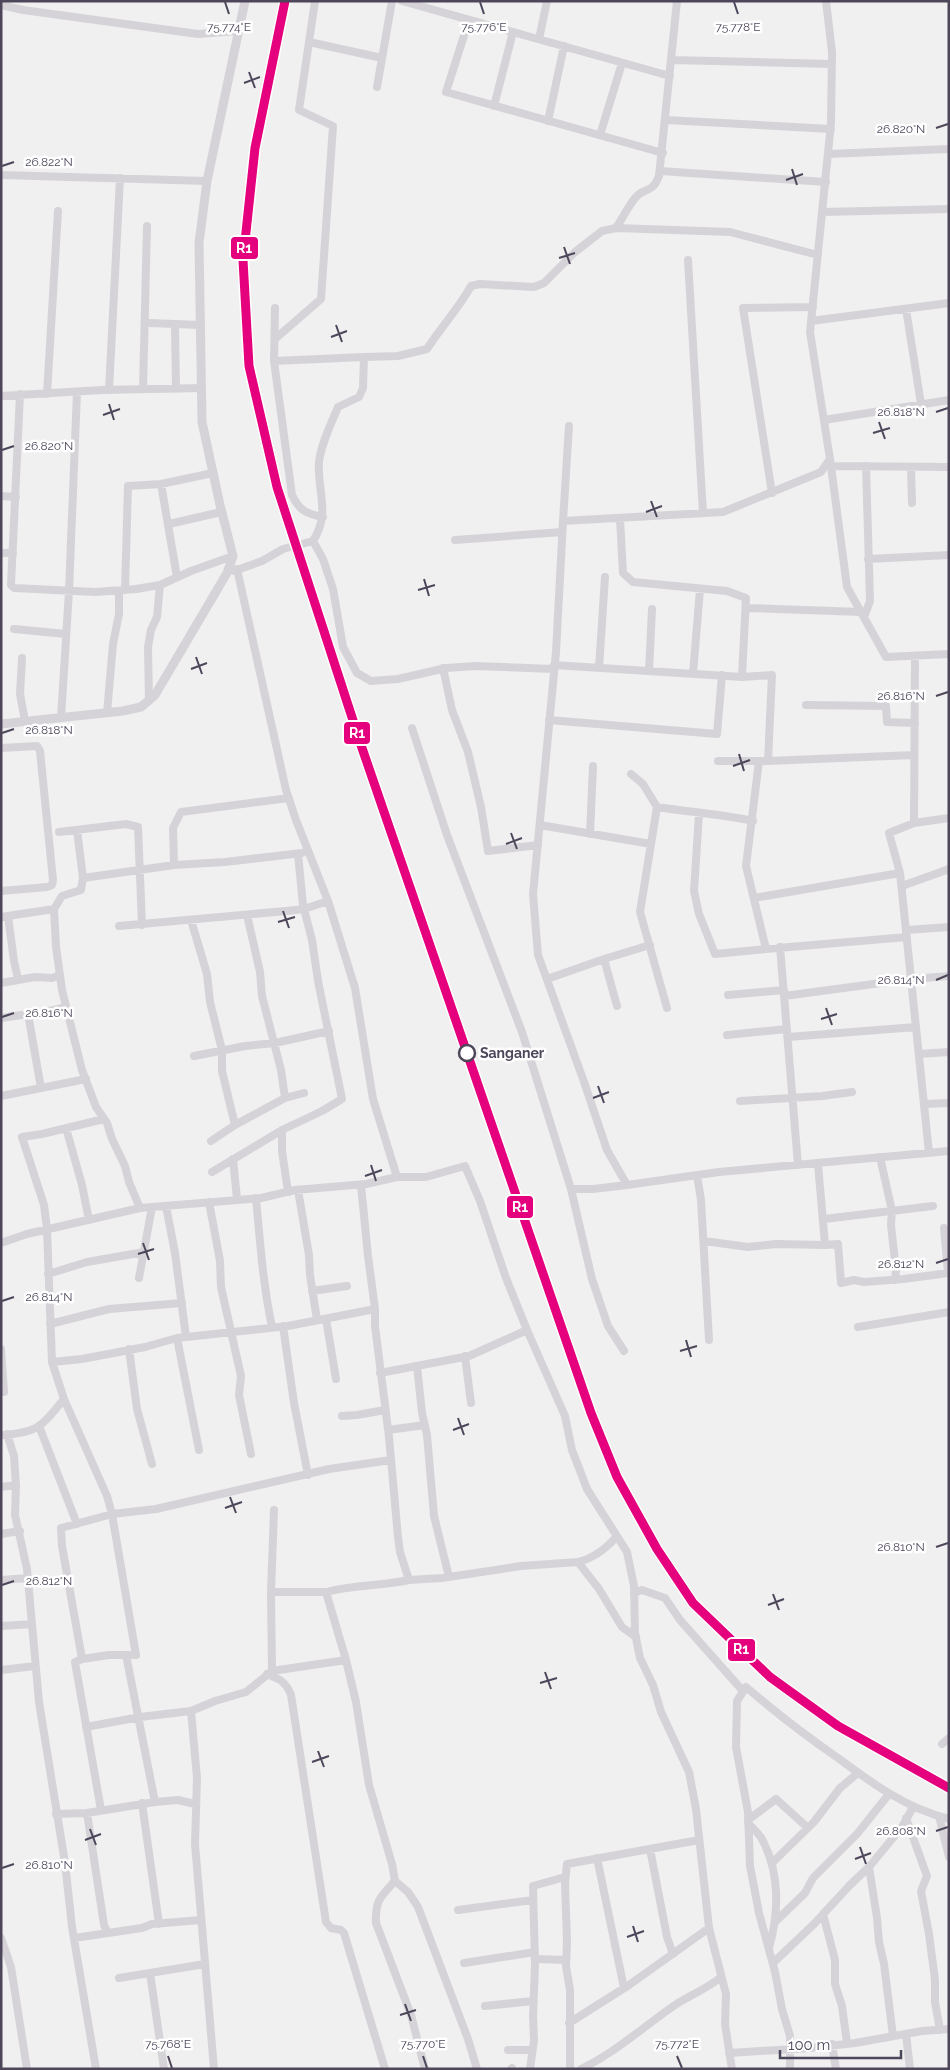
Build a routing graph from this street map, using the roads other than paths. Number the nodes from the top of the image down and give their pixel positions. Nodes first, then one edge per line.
1 (245, 1) edge
2 (315, 1) edge
3 (392, 1) edge
4 (402, 1) edge
5 (548, 1) edge
6 (677, 1) edge
7 (826, 1) edge
8 (1, 5) edge
9 (469, 20) junction
10 (238, 31) junction
11 (514, 32) junction
12 (538, 39) junction
13 (309, 42) junction
14 (564, 46) junction
15 (382, 58) junction
16 (672, 60) junction
17 (622, 62) junction
18 (832, 64) junction
19 (670, 76) junction
20 (377, 87) dead end
21 (494, 106) junction
22 (666, 120) junction
23 (548, 121) junction
24 (831, 129) junction
25 (600, 135) junction
26 (949, 150) edge
27 (663, 153) junction
28 (828, 154) junction
29 (660, 171) junction
30 (1, 176) edge
31 (120, 178) junction
32 (207, 181) junction
33 (826, 182) junction
34 (949, 209) edge
35 (58, 211) dead end
36 (823, 212) junction
37 (147, 226) dead end
38 (616, 228) junction
39 (818, 255) junction
40 (688, 260) dead end
41 (949, 303) edge
42 (813, 307) junction
43 (275, 308) dead end
44 (906, 309) junction
45 (811, 322) junction
46 (149, 323) dead end
47 (175, 324) junction
48 (201, 325) junction
49 (275, 340) junction
50 (364, 357) junction
51 (274, 361) junction
52 (202, 388) junction
53 (142, 389) junction
54 (176, 389) junction
55 (108, 390) junction
56 (77, 392) junction
57 (20, 394) junction
58 (47, 394) junction
59 (1, 396) edge
60 (949, 400) edge
61 (921, 404) junction
62 (824, 420) junction
63 (569, 426) dead end
64 (830, 462) junction
65 (866, 466) junction
66 (910, 467) junction
67 (949, 467) edge
68 (213, 473) junction
69 (161, 484) junction
70 (772, 493) junction
71 (1, 496) edge
72 (16, 497) junction
73 (912, 503) dead end
74 (221, 512) junction
75 (703, 513) junction
76 (323, 517) junction
77 (620, 519) junction
78 (563, 522) junction
79 (169, 524) junction
80 (562, 532) junction
81 (456, 540) dead end
82 (313, 541) junction
83 (1, 553) edge
84 (13, 553) junction
85 (949, 555) edge
86 (233, 556) junction
87 (868, 559) junction
88 (237, 570) junction
89 (228, 573) junction
90 (178, 577) junction
91 (606, 577) dead end
92 (160, 585) junction
93 (700, 589) junction
94 (122, 590) junction
95 (70, 591) junction
96 (747, 608) junction
97 (652, 609) dead end
98 (862, 615) junction
99 (14, 629) dead end
100 (66, 634) junction
101 (949, 654) edge
102 (915, 656) junction
103 (22, 658) dead end
104 (554, 667) junction
105 (443, 668) junction
106 (599, 668) junction
107 (649, 671) junction
108 (693, 674) junction
109 (722, 675) junction
110 (742, 677) junction
111 (149, 701) junction
112 (806, 705) dead end
113 (107, 713) junction
114 (61, 718) junction
115 (549, 720) junction
116 (25, 721) junction
117 (914, 723) junction
118 (1, 724) edge
119 (412, 728) dead end
120 (1, 748) edge
121 (914, 755) junction
122 (718, 761) dead end
123 (764, 761) junction
124 (594, 766) dead end
125 (631, 774) dead end
126 (289, 798) junction
127 (657, 807) junction
128 (700, 814) junction
129 (949, 818) edge
130 (753, 821) junction
131 (914, 822) junction
132 (540, 825) junction
133 (77, 830) junction
134 (59, 832) dead end
135 (590, 834) junction
136 (651, 844) junction
137 (538, 845) junction
138 (310, 852) junction
139 (298, 854) junction
140 (174, 865) junction
141 (949, 869) edge
142 (141, 870) junction
143 (900, 873) junction
144 (83, 878) junction
145 (902, 886) junction
146 (1, 891) edge
147 (754, 898) junction
148 (328, 901) junction
149 (54, 909) junction
150 (304, 909) junction
151 (247, 915) junction
152 (5, 917) edge
153 (191, 920) junction
154 (142, 925) junction
155 (119, 926) dead end
156 (949, 927) edge
157 (906, 933) junction
158 (650, 945) junction
159 (780, 948) junction
160 (766, 949) junction
161 (604, 959) junction
162 (60, 974) junction
163 (949, 976) edge
164 (18, 979) junction
165 (547, 979) junction
166 (911, 979) junction
167 (1, 983) edge
168 (784, 993) junction
169 (728, 995) dead end
170 (617, 1006) dead end
171 (66, 1007) junction
172 (668, 1008) dead end
173 (28, 1014) junction
174 (1, 1018) edge
175 (916, 1027) junction
176 (329, 1031) junction
177 (787, 1032) junction
178 (727, 1035) dead end
179 (275, 1043) junction
180 (222, 1050) junction
181 (949, 1052) edge
182 (919, 1054) junction
183 (194, 1056) dead end
184 (86, 1079) junction
185 (41, 1088) junction
186 (852, 1092) dead end
187 (304, 1093) dead end
188 (1, 1096) edge
189 (285, 1098) junction
190 (793, 1099) junction
191 (740, 1102) dead end
192 (949, 1103) edge
193 (924, 1104) junction
194 (104, 1119) junction
195 (235, 1125) junction
196 (66, 1128) junction
197 (282, 1130) junction
198 (211, 1142) dead end
199 (949, 1151) edge
200 (929, 1152) junction
201 (880, 1157) junction
202 (233, 1159) junction
203 (818, 1164) junction
204 (798, 1165) junction
205 (212, 1172) dead end
206 (697, 1175) junction
207 (396, 1177) junction
208 (362, 1185) junction
209 (627, 1185) junction
210 (571, 1189) junction
211 (298, 1190) junction
212 (288, 1192) junction
213 (256, 1198) junction
214 (236, 1199) junction
215 (209, 1202) junction
216 (166, 1206) junction
217 (933, 1206) dead end
218 (152, 1207) junction
219 (140, 1208) junction
220 (892, 1211) junction
221 (824, 1219) junction
222 (89, 1220) junction
223 (944, 1228) dead end
224 (47, 1229) junction
225 (704, 1241) junction
226 (1, 1244) edge
227 (825, 1244) junction
228 (144, 1252) junction
229 (948, 1273) edge
230 (48, 1274) junction
231 (139, 1278) dead end
232 (895, 1280) junction
233 (347, 1286) dead end
234 (312, 1291) junction
235 (182, 1303) junction
236 (376, 1310) junction
237 (949, 1312) edge
238 (326, 1319) junction
239 (317, 1320) junction
240 (50, 1324) junction
241 (283, 1326) junction
242 (272, 1327) junction
243 (858, 1327) dead end
244 (527, 1330) junction
245 (231, 1331) junction
246 (186, 1337) junction
247 (177, 1338) junction
248 (710, 1340) dead end
249 (1, 1349) edge
250 (130, 1349) junction
251 (624, 1351) dead end
252 (465, 1356) junction
253 (52, 1362) junction
254 (417, 1366) junction
255 (380, 1373) junction
256 (336, 1379) dead end
257 (4, 1392) dead end
258 (64, 1399) junction
259 (471, 1403) dead end
260 (386, 1410) junction
261 (342, 1416) dead end
262 (425, 1425) junction
263 (39, 1426) junction
264 (388, 1430) junction
265 (4, 1434) edge
266 (199, 1450) dead end
267 (251, 1454) dead end
268 (392, 1460) junction
269 (152, 1464) dead end
270 (308, 1475) junction
271 (16, 1485) junction
272 (1, 1487) edge
273 (274, 1510) dead end
274 (112, 1514) junction
275 (77, 1524) junction
276 (20, 1531) junction
277 (1, 1534) edge
278 (617, 1536) junction
279 (578, 1562) junction
280 (449, 1577) junction
281 (28, 1578) junction
282 (1, 1580) edge
283 (409, 1580) junction
284 (271, 1592) junction
285 (326, 1592) junction
286 (634, 1593) junction
287 (32, 1624) junction
288 (1, 1626) edge
289 (636, 1637) junction
290 (126, 1655) junction
291 (82, 1659) junction
292 (346, 1660) junction
293 (35, 1666) junction
294 (1, 1670) edge
295 (270, 1672) junction
296 (744, 1691) junction
297 (191, 1711) junction
298 (140, 1717) junction
299 (86, 1727) junction
300 (949, 1738) edge
301 (942, 1744) dead end
302 (858, 1773) junction
303 (890, 1794) junction
304 (155, 1802) junction
305 (142, 1803) junction
306 (195, 1804) junction
307 (913, 1807) junction
308 (101, 1810) junction
309 (88, 1813) junction
310 (56, 1814) junction
311 (939, 1816) junction
312 (906, 1818) junction
313 (949, 1819) edge
314 (748, 1821) junction
315 (808, 1828) junction
316 (699, 1840) junction
317 (650, 1849) junction
318 (949, 1857) edge
319 (597, 1858) junction
320 (772, 1863) junction
321 (869, 1867) junction
322 (565, 1877) junction
323 (395, 1881) junction
324 (533, 1900) junction
325 (458, 1910) dead end
326 (823, 1914) junction
327 (201, 1920) junction
328 (774, 1922) junction
329 (159, 1924) junction
330 (709, 1928) junction
331 (108, 1932) junction
332 (1, 1938) edge
333 (74, 1938) junction
334 (768, 1948) junction
335 (673, 1954) junction
336 (535, 1956) junction
337 (566, 1960) junction
338 (464, 1963) dead end
339 (773, 1963) junction
340 (206, 1964) junction
341 (150, 1973) junction
342 (721, 1977) junction
343 (118, 1978) dead end
344 (624, 1988) junction
345 (533, 2001) junction
346 (485, 2006) dead end
347 (569, 2023) junction
348 (945, 2029) edge
349 (906, 2034) junction
350 (893, 2036) junction
351 (847, 2043) junction
352 (832, 2044) junction
353 (508, 2050) dead end
354 (532, 2050) junction
355 (790, 2050) junction
356 (729, 2053) junction
357 (584, 2068) edge
358 (27, 2069) edge
359 (96, 2069) edge
360 (164, 2069) edge
361 (214, 2069) edge
362 (385, 2069) edge
363 (425, 2069) edge
364 (477, 2069) edge
365 (530, 2069) edge
366 (570, 2069) edge
367 (732, 2069) edge
368 (790, 2069) edge
369 (836, 2069) edge
370 (910, 2069) edge

1 - 10 street
2 - 13 street
3 - 15 street
4 - 9 street
5 - 12 street
6 - 16 street
7 - 18 street
8 - 10 street
9 - 11 street
9 - 21 street
10 - 32 street
11 - 12 street
11 - 21 street
12 - 14 street
13 - 15 street
13 - 49 street
14 - 17 street
14 - 23 street
15 - 20 street
16 - 18 street
16 - 19 street
17 - 19 street
17 - 25 street
18 - 24 street
19 - 22 street
21 - 23 street
22 - 24 street
22 - 27 street
23 - 25 street
24 - 28 street
25 - 27 street
26 - 28 street
27 - 29 street
28 - 33 street
29 - 33 street
29 - 38 street
30 - 31 street
31 - 32 street
31 - 55 street
32 - 48 street
33 - 36 street
34 - 36 street
35 - 58 street
36 - 39 street
37 - 53 street
38 - 39 street
38 - 50 street
39 - 42 street
40 - 75 street
41 - 44 street
42 - 45 street
42 - 70 street
43 - 49 street
44 - 45 street
44 - 61 street
45 - 62 street
46 - 47 street
47 - 48 street
47 - 54 street
48 - 52 street
49 - 51 street
50 - 51 street
50 - 76 street
51 - 76 street
52 - 54 street
52 - 68 street
53 - 54 street
53 - 55 street
55 - 56 street
56 - 58 street
56 - 95 street
57 - 58 street
57 - 59 street
57 - 72 street
60 - 61 street
61 - 62 street
62 - 64 street
63 - 78 street
64 - 65 street
64 - 70 street
64 - 98 street
65 - 66 street
65 - 87 street
66 - 67 street
66 - 73 street
68 - 69 street
68 - 74 street
69 - 79 street
69 - 94 street
70 - 75 street
71 - 72 street
72 - 84 street
74 - 79 street
74 - 86 street
75 - 77 street
76 - 82 street
77 - 78 street
77 - 93 street
78 - 80 street
79 - 90 street
80 - 81 street
80 - 104 street
82 - 88 street
82 - 105 street
83 - 84 street
84 - 95 street
85 - 87 street
86 - 89 street
86 - 90 street
87 - 98 street
88 - 89 street
88 - 126 street
89 - 111 street
90 - 92 street
91 - 106 street
92 - 94 street
92 - 111 street
93 - 96 street
93 - 108 street
94 - 95 street
94 - 113 street
95 - 100 street
96 - 98 street
96 - 110 street
97 - 107 street
98 - 102 street
99 - 100 street
100 - 114 street
101 - 102 street
102 - 117 street
103 - 116 street
104 - 105 street
104 - 106 street
104 - 115 street
105 - 137 street
106 - 107 street
107 - 108 street
108 - 109 street
109 - 110 street
109 - 115 street
110 - 123 street
111 - 113 street
112 - 117 street
113 - 114 street
114 - 116 street
115 - 132 street
116 - 118 street
117 - 121 street
119 - 210 street
120 - 146 street
121 - 123 street
121 - 131 street
122 - 123 street
123 - 130 street
124 - 135 street
125 - 127 street
126 - 138 street
126 - 140 street
127 - 128 street
127 - 136 street
128 - 130 street
128 - 160 street
129 - 131 street
130 - 147 street
131 - 143 street
132 - 135 street
132 - 137 street
133 - 134 street
133 - 142 street
133 - 144 street
135 - 136 street
136 - 158 street
137 - 165 street
138 - 139 street
138 - 148 street
139 - 140 street
139 - 150 street
140 - 142 street
141 - 145 street
142 - 144 street
142 - 154 street
143 - 145 street
143 - 147 street
144 - 149 street
145 - 157 street
147 - 160 street
148 - 150 street
148 - 207 street
149 - 152 street
149 - 162 street
150 - 151 street
150 - 176 street
151 - 153 street
151 - 179 street
152 - 164 street
153 - 154 street
153 - 180 street
154 - 155 street
156 - 157 street
157 - 159 street
157 - 166 street
158 - 161 street
158 - 172 street
159 - 160 street
159 - 168 street
161 - 165 street
161 - 170 street
162 - 164 street
162 - 171 street
163 - 166 street
164 - 167 street
165 - 209 street
166 - 168 street
166 - 175 street
168 - 169 street
168 - 177 street
171 - 173 street
171 - 184 street
173 - 174 street
173 - 185 street
175 - 177 street
175 - 182 street
176 - 179 street
176 - 197 street
177 - 178 street
177 - 190 street
179 - 180 street
179 - 189 street
180 - 183 street
180 - 195 street
181 - 182 street
182 - 193 street
184 - 185 street
184 - 194 street
185 - 188 street
186 - 190 street
187 - 189 street
189 - 195 street
190 - 191 street
190 - 204 street
192 - 193 street
193 - 200 street
194 - 196 street
194 - 219 street
195 - 198 street
196 - 222 street
196 - 224 street
197 - 202 street
197 - 212 street
199 - 200 street
200 - 201 street
201 - 203 street
201 - 220 street
202 - 205 street
202 - 214 street
203 - 204 street
203 - 221 street
204 - 206 street
206 - 209 street
206 - 225 street
207 - 208 street
207 - 244 street
208 - 211 street
208 - 236 street
209 - 210 street
210 - 251 street
211 - 212 street
211 - 234 street
212 - 213 street
213 - 214 street
213 - 242 street
214 - 215 street
215 - 216 street
215 - 245 street
216 - 218 street
216 - 235 street
217 - 220 street
218 - 219 street
218 - 228 street
219 - 222 street
220 - 221 street
220 - 232 street
221 - 227 street
222 - 224 street
223 - 229 street
224 - 226 street
224 - 230 street
225 - 227 street
225 - 248 street
227 - 232 street
228 - 230 street
228 - 231 street
229 - 232 street
230 - 240 street
233 - 234 street
234 - 239 street
235 - 240 street
235 - 246 street
236 - 238 street
236 - 255 street
237 - 243 street
238 - 239 street
238 - 256 street
239 - 241 street
240 - 253 street
241 - 242 street
241 - 270 street
242 - 245 street
244 - 252 street
244 - 278 street
245 - 246 street
245 - 267 street
246 - 247 street
247 - 250 street
247 - 266 street
249 - 257 street
250 - 253 street
250 - 269 street
252 - 254 street
252 - 259 street
253 - 258 street
254 - 255 street
254 - 262 street
255 - 260 street
258 - 263 street
258 - 274 street
260 - 261 street
260 - 264 street
262 - 264 street
262 - 280 street
263 - 265 street
263 - 275 street
264 - 268 street
265 - 271 street
268 - 270 street
268 - 283 street
270 - 274 street
271 - 272 street
271 - 276 street
273 - 284 street
274 - 275 street
274 - 290 street
275 - 291 street
276 - 277 street
276 - 281 street
278 - 279 street
278 - 286 street
279 - 280 street
279 - 289 street
280 - 283 street
281 - 282 street
281 - 287 street
283 - 285 street
284 - 285 street
284 - 295 street
285 - 292 street
286 - 289 street
286 - 296 street
287 - 288 street
287 - 293 street
289 - 316 street
290 - 291 street
290 - 298 street
291 - 299 street
292 - 295 street
292 - 323 street
293 - 294 street
293 - 310 street
295 - 297 street
295 - 362 street
296 - 302 street
296 - 314 street
297 - 298 street
297 - 306 street
298 - 299 street
298 - 304 street
299 - 308 street
300 - 301 street
302 - 303 street
302 - 315 street
303 - 307 street
303 - 328 street
304 - 305 street
304 - 306 street
305 - 308 street
305 - 329 street
306 - 327 street
307 - 311 street
307 - 312 street
308 - 309 street
309 - 310 street
309 - 331 street
310 - 333 street
311 - 313 street
311 - 318 street
312 - 321 street
312 - 348 street
314 - 315 street
314 - 320 street
314 - 334 street
315 - 320 street
316 - 317 street
316 - 330 street
317 - 319 street
317 - 335 street
319 - 322 street
319 - 344 street
320 - 328 street
321 - 326 street
321 - 350 street
322 - 324 street
322 - 337 street
323 - 363 street
323 - 364 street
324 - 325 street
324 - 336 street
326 - 339 street
326 - 351 street
327 - 329 street
327 - 340 street
328 - 334 street
329 - 331 street
330 - 335 street
330 - 342 street
331 - 333 street
332 - 358 street
333 - 359 street
334 - 339 street
335 - 344 street
336 - 337 street
336 - 338 street
336 - 345 street
337 - 347 street
339 - 355 street
340 - 341 street
340 - 361 street
341 - 343 street
341 - 360 street
342 - 356 street
342 - 357 street
344 - 347 street
345 - 346 street
345 - 354 street
347 - 366 street
348 - 349 street
349 - 350 street
349 - 370 street
350 - 351 street
351 - 352 street
352 - 355 street
352 - 369 street
353 - 354 street
354 - 365 street
355 - 356 street
355 - 368 street
356 - 367 street

